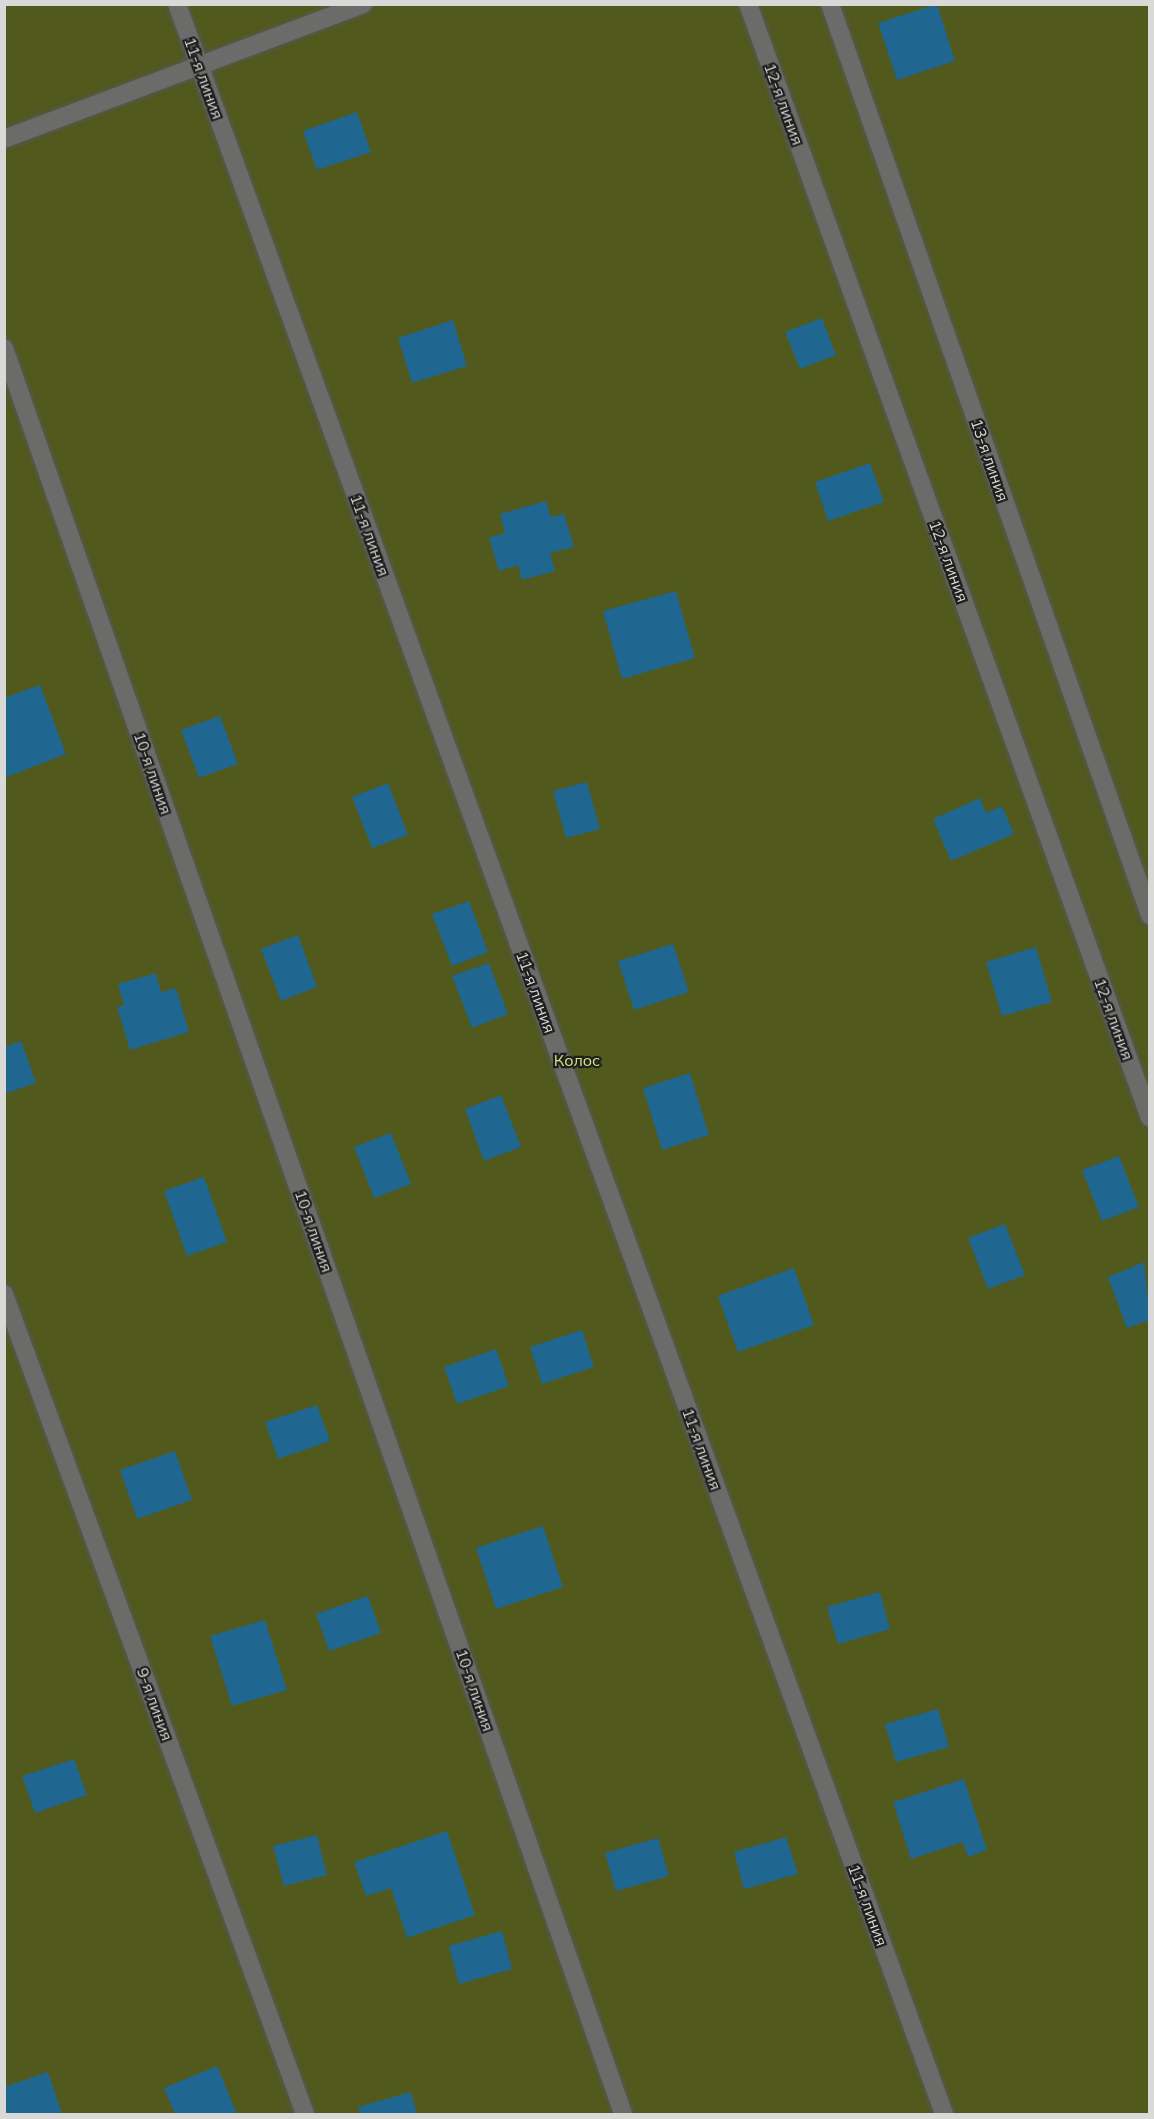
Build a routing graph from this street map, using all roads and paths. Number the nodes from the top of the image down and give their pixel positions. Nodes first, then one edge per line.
1 (177, 4) edge
2 (363, 4) edge
3 (748, 4) edge
4 (830, 4) edge
5 (200, 68) junction
6 (4, 139) edge
7 (4, 348) edge
8 (1149, 915) edge
9 (1149, 1118) edge
10 (4, 1294) edge
11 (305, 2115) edge
12 (623, 2115) edge
13 (944, 2115) edge

1 - 5 lane, 11-я линия
2 - 5 lane
3 - 9 lane, 12-я линия
4 - 8 lane, 13-я линия
5 - 6 lane
5 - 13 lane, 11-я линия
7 - 12 lane, 10-я линия
10 - 11 lane, 9-я линия

